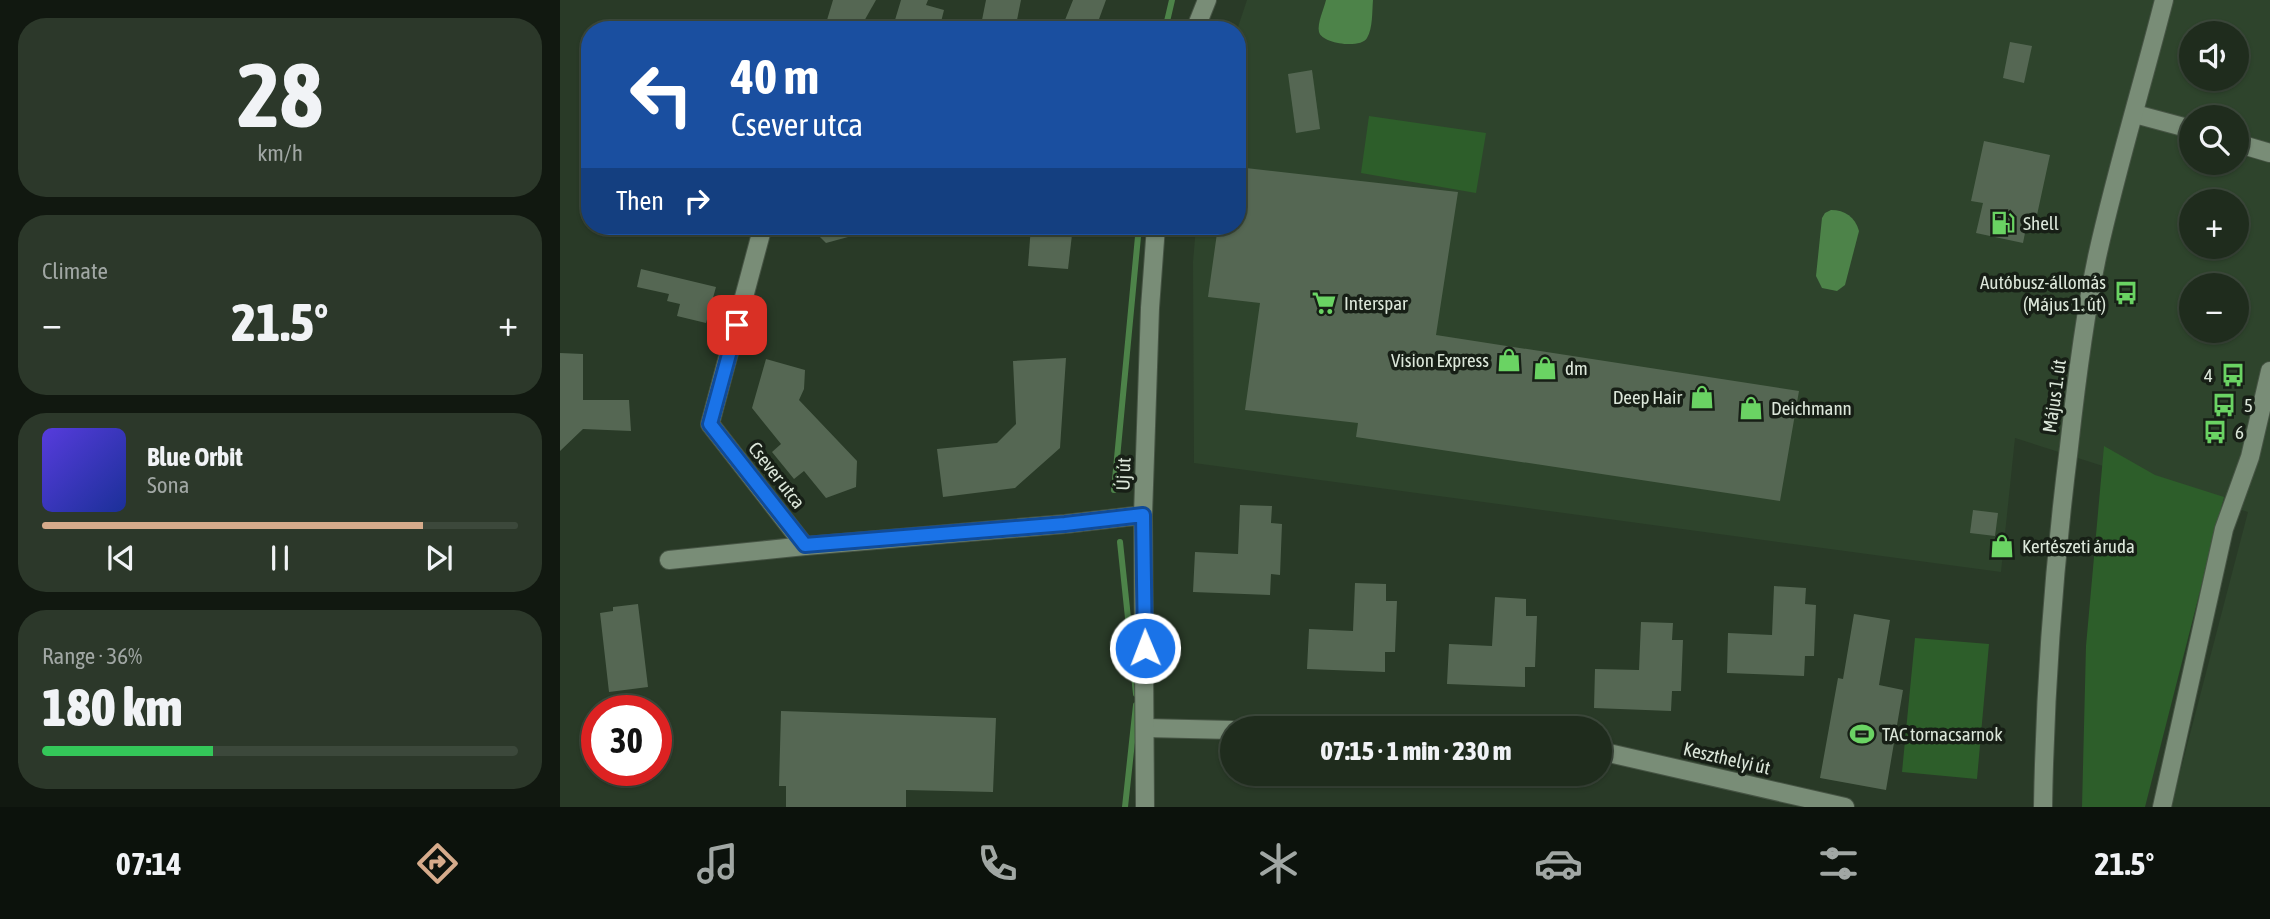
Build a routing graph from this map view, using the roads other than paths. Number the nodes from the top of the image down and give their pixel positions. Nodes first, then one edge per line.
1 (1207, 0) edge
2 (2164, 0) edge
3 (1199, 21) edge
4 (2135, 114) junction
5 (2179, 126) edge
6 (2249, 147) edge
7 (2270, 153) edge
8 (761, 235) edge
9 (1155, 235) edge
10 (2270, 370) edge
11 (1143, 515) junction
12 (805, 545) junction
13 (669, 560) dead end
14 (1146, 728) junction
15 (1220, 730) edge
16 (1612, 754) edge
17 (1145, 807) edge
18 (1845, 807) edge
19 (2043, 807) edge
20 (2162, 807) edge

1 - 3 street
2 - 4 street, Május 1. út
4 - 5 street
4 - 19 street, Május 1. út
6 - 7 street
8 - 12 street, Csever utca
9 - 11 street, Új út
10 - 20 street
11 - 12 street
11 - 14 street, Új út
12 - 13 street
14 - 15 street
14 - 17 street, Új út
16 - 18 street, Keszthelyi út

